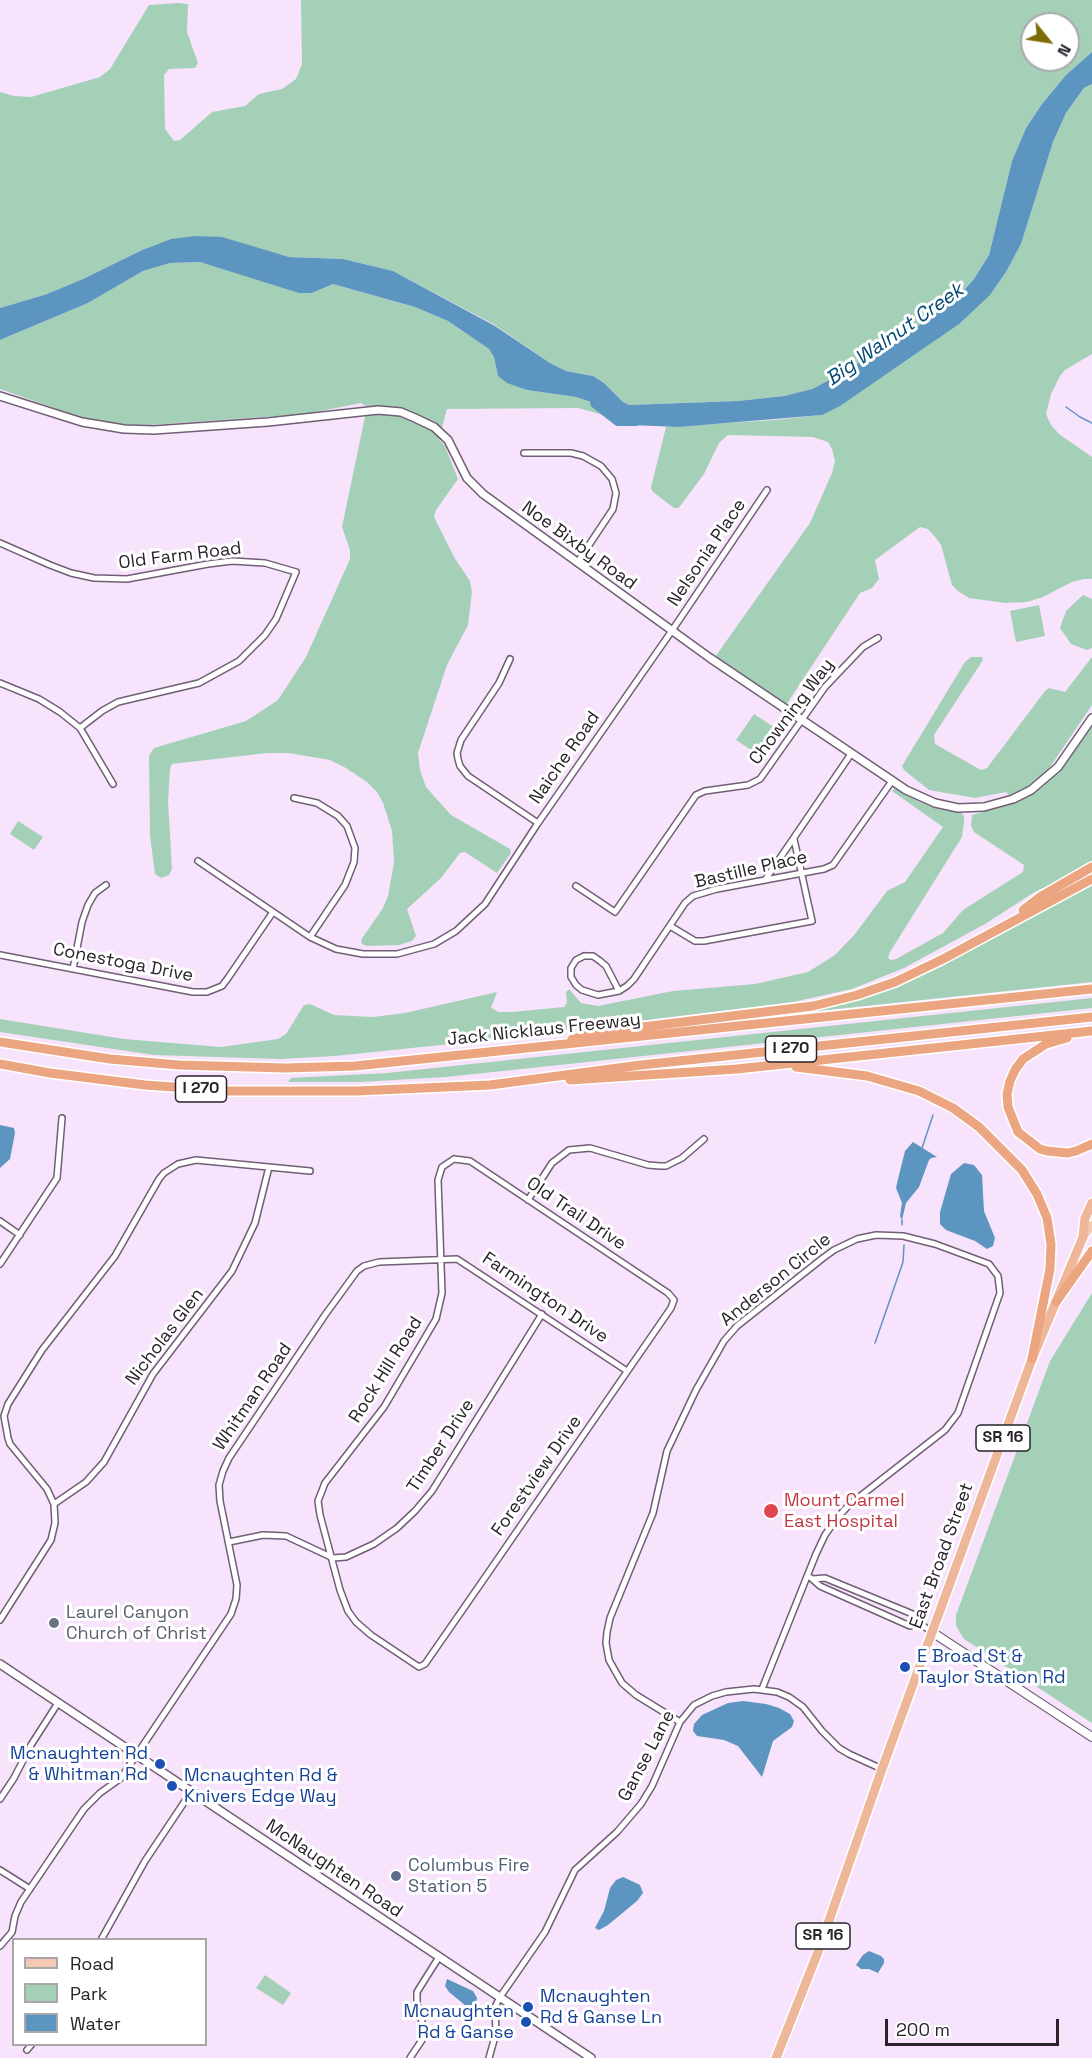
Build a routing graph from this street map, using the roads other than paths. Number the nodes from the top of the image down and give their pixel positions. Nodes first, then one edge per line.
1 (0, 396) edge
2 (524, 453) dead end
3 (767, 490) dead end
4 (0, 543) edge
5 (577, 563) junction
6 (671, 632) junction
7 (878, 638) dead end
8 (510, 658) dead end
9 (0, 683) edge
10 (1092, 718) edge
11 (801, 720) junction
12 (80, 728) junction
13 (851, 754) junction
14 (892, 781) junction
15 (113, 784) dead end
16 (294, 798) dead end
17 (538, 823) junction
18 (794, 838) junction
19 (198, 861) dead end
20 (1092, 867) edge
21 (801, 873) junction
22 (1092, 879) edge
23 (765, 880) junction
24 (106, 885) dead end
25 (576, 886) dead end
26 (273, 912) junction
27 (670, 926) junction
28 (1003, 926) junction
29 (310, 937) junction
30 (0, 955) edge
31 (73, 969) junction
32 (1092, 989) edge
33 (619, 991) junction
34 (1092, 1017) edge
35 (1092, 1032) edge
36 (0, 1042) edge
37 (534, 1047) junction
38 (0, 1064) edge
39 (779, 1065) junction
40 (490, 1085) junction
41 (62, 1118) dead end
42 (704, 1139) dead end
43 (1092, 1144) edge
44 (457, 1159) joint
45 (269, 1167) junction
46 (310, 1171) dead end
47 (528, 1200) junction
48 (1092, 1203) edge
49 (0, 1221) edge
50 (1092, 1226) edge
51 (20, 1235) junction
52 (1083, 1237) junction
53 (1092, 1251) edge
54 (442, 1259) junction
55 (0, 1264) edge
56 (674, 1300) joint
57 (1056, 1302) junction
58 (542, 1314) junction
59 (1032, 1359) junction
60 (627, 1371) junction
61 (54, 1504) junction
62 (229, 1542) junction
63 (333, 1558) junction
64 (808, 1575) junction
65 (813, 1579) junction
66 (0, 1620) edge
67 (919, 1623) junction
68 (932, 1632) junction
69 (0, 1664) edge
70 (421, 1666) joint
71 (762, 1689) junction
72 (58, 1703) junction
73 (680, 1722) junction
74 (1092, 1737) edge
75 (136, 1755) junction
76 (882, 1769) junction
77 (191, 1792) junction
78 (0, 1799) edge
79 (0, 1870) edge
80 (30, 1890) junction
81 (13, 1938) edge
82 (102, 1938) edge
83 (440, 1957) junction
84 (500, 1997) junction
85 (30, 2046) edge
86 (27, 2050) dead end
87 (410, 2058) edge
88 (489, 2058) edge
89 (591, 2058) edge
90 (776, 2058) edge

1 - 5 street, Noe Bixby Road
2 - 5 street
3 - 6 street, Nelsonia Place
4 - 12 street, Old Farm Road
5 - 6 street, Noe Bixby Road
6 - 11 street, Noe Bixby Road
6 - 17 street, Naiche Road
7 - 11 street, Chowning Way
8 - 17 street
9 - 12 street
10 - 14 street, Noe Bixby Road
11 - 13 street, Noe Bixby Road
11 - 25 street, Chowning Way
12 - 15 street
13 - 14 street, Noe Bixby Road
13 - 18 street
14 - 21 street, Bastille Place
16 - 29 street
17 - 29 street, Naiche Road
18 - 21 street
18 - 23 street
19 - 26 street, Naiche Road
20 - 28 highway
21 - 23 street, Bastille Place
21 - 27 street
22 - 28 highway
23 - 27 street, Bastille Place
24 - 31 street
26 - 29 street, Naiche Road
26 - 31 street, Conestoga Drive
27 - 33 street, Bastille Place
28 - 37 highway
30 - 31 street, Conestoga Drive
32 - 37 highway, Jack Nicklaus Freeway / I 270
33 - 33 street
34 - 40 highway, I 270
35 - 39 highway
35 - 43 highway
36 - 37 highway, Jack Nicklaus Freeway / I 270
38 - 40 highway, I 270
39 - 40 highway
39 - 59 highway
41 - 51 street
42 - 47 street
44 - 47 street, Old Trail Drive
44 - 54 street, Rock Hill Road
45 - 46 street
45 - 61 street, Nicholas Glen
45 - 61 street
47 - 56 street, Old Trail Drive
48 - 52 highway, East Broad Street / SR 16
49 - 51 street
50 - 52 main road, East Broad Street / SR 16
51 - 55 street
52 - 57 highway, East Broad Street / SR 16
53 - 57 highway
54 - 58 street, Farmington Drive
54 - 62 street, Whitman Road
54 - 63 street, Rock Hill Road
56 - 60 street, Forestview Drive
57 - 59 highway, East Broad Street / SR 16
58 - 60 street, Farmington Drive
58 - 63 street, Timber Drive
59 - 68 highway, East Broad Street / SR 16
60 - 70 street, Forestview Drive
61 - 66 street
62 - 63 street
62 - 75 street, Whitman Road
63 - 70 street, Rock Hill Road
64 - 65 street
64 - 71 street, Anderson Circle
64 - 73 street, Anderson Circle
65 - 67 street
65 - 67 street
67 - 68 street
68 - 74 main road
68 - 76 highway, East Broad Street / SR 16
69 - 72 street, McNaughten Road
71 - 73 street, Ganse Lane
71 - 76 street, Ganse Lane
72 - 75 street, McNaughten Road
72 - 78 street
73 - 84 street, Ganse Lane
75 - 77 street, McNaughten Road
75 - 80 street, Whitman Road
76 - 90 highway, East Broad Street / SR 16
77 - 82 street
77 - 83 street, McNaughten Road
79 - 80 street
80 - 81 street, Whitman Road
83 - 84 street, McNaughten Road
83 - 87 street
84 - 88 street
84 - 89 street, McNaughten Road
85 - 86 street

